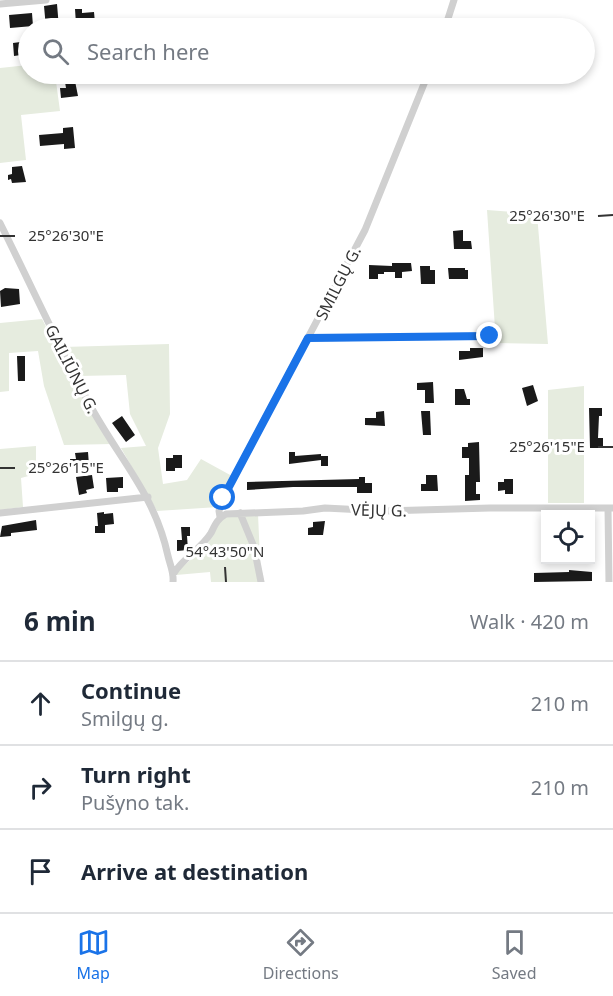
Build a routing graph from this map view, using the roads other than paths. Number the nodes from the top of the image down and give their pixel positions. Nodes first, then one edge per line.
1 (46, 0) edge
2 (454, 0) edge
3 (0, 4) edge
4 (448, 18) edge
5 (424, 84) edge
6 (0, 224) edge
7 (490, 336) dead end
8 (308, 338) junction
9 (148, 497) junction
10 (610, 508) edge
11 (0, 513) edge
12 (240, 513) junction
13 (220, 517) junction
14 (174, 573) junction
15 (173, 582) edge
16 (261, 582) edge
17 (609, 582) edge

1 - 3 street
2 - 4 street
5 - 8 street, SMILGŲ G.
6 - 9 street, GAILIŪNŲ G.
7 - 8 street
8 - 13 street, SMILGŲ G.
9 - 11 street
9 - 14 street, GAILIŪNŲ G.
10 - 12 street, VĖJŲ G.
10 - 17 street
12 - 13 street, VĖJŲ G.
12 - 16 street
13 - 14 street
14 - 15 street

